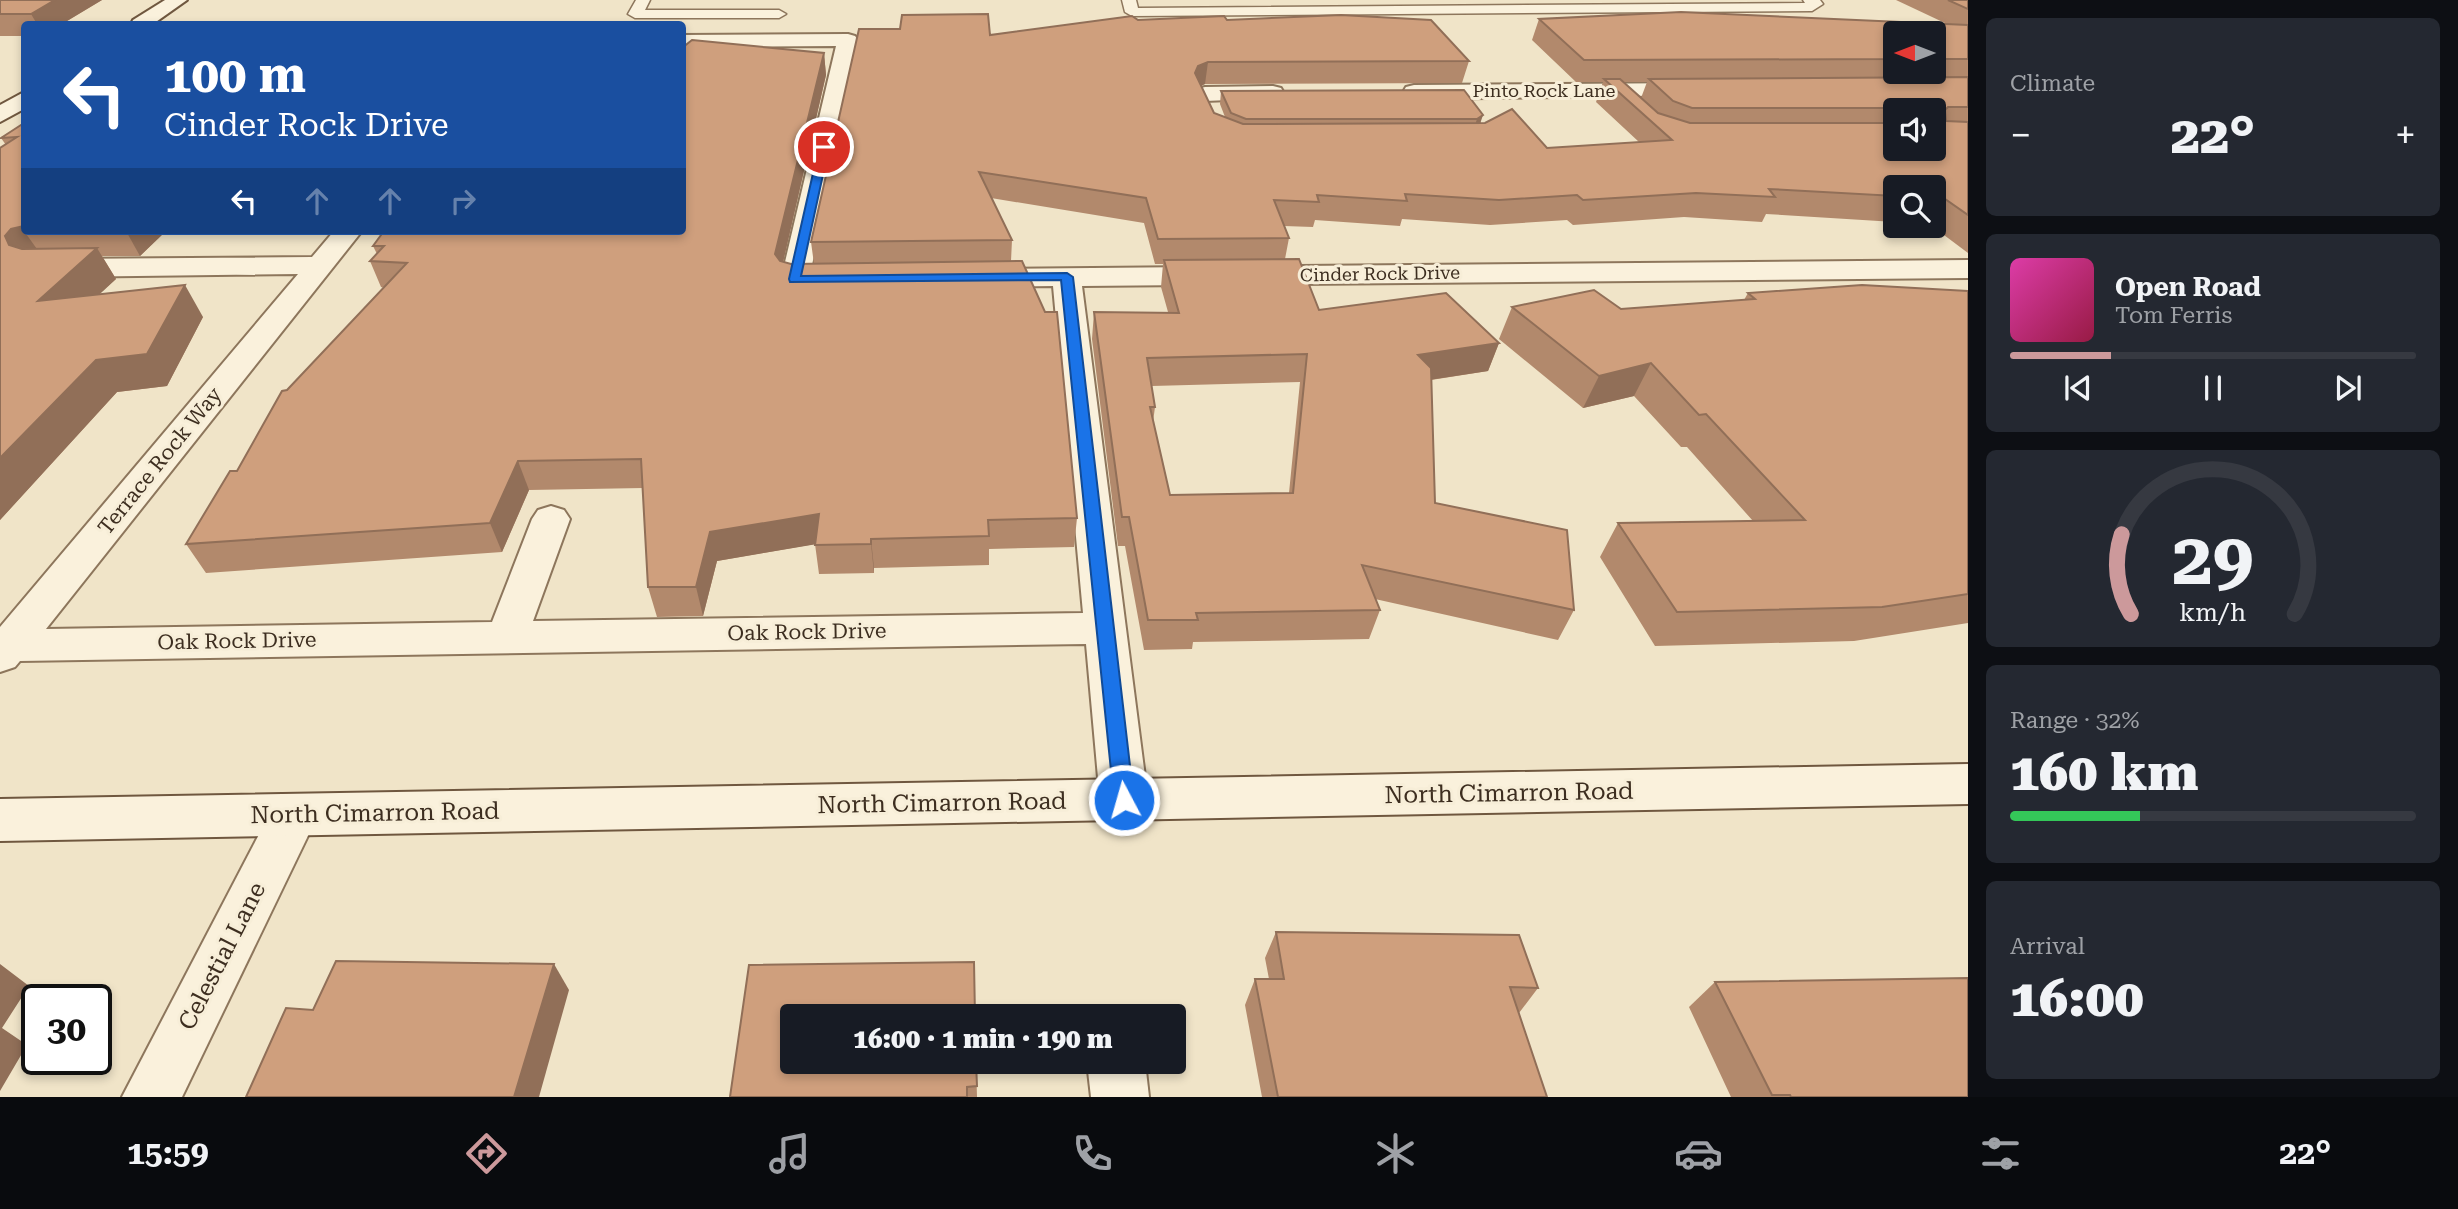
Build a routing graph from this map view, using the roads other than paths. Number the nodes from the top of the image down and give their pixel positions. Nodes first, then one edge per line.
1 (178, 0) edge
2 (643, 0) edge
3 (1810, 0) edge
4 (1131, 6) edge
5 (1349, 6) edge
6 (779, 14) dead end
7 (145, 21) edge
8 (686, 41) edge
9 (1723, 90) edge
10 (1614, 91) junction
11 (1396, 92) edge
12 (1464, 92) junction
13 (1300, 93) edge
14 (1207, 100) edge
15 (21, 101) edge
16 (1631, 107) edge
17 (1479, 111) edge
18 (0, 115) edge
19 (345, 235) edge
20 (320, 265) junction
21 (42, 268) edge
22 (1967, 269) edge
23 (1067, 277) junction
24 (958, 278) edge
25 (863, 279) edge
26 (551, 519) dead end
27 (1107, 628) junction
28 (507, 637) junction
29 (5, 650) edge
30 (1968, 784) edge
31 (1124, 800) junction
32 (294, 815) junction
33 (0, 820) edge
34 (1117, 1074) edge
35 (151, 1097) edge
36 (1120, 1097) edge

1 - 7 street
2 - 6 lane
3 - 5 lane
4 - 5 lane
8 - 25 street
9 - 10 street, Pinto Rock Lane
10 - 12 street, Pinto Rock Lane
10 - 16 lane
11 - 12 street, Pinto Rock Lane
12 - 17 lane
13 - 14 street
15 - 18 street
19 - 20 street, Terrace Rock Way
20 - 21 street
20 - 29 street, Terrace Rock Way
22 - 23 street, Cinder Rock Drive
23 - 24 street, Cinder Rock Drive
23 - 27 street
26 - 28 street
27 - 28 street, Oak Rock Drive
27 - 31 street
28 - 29 street, Oak Rock Drive
30 - 31 street, North Cimarron Road
31 - 32 street, North Cimarron Road
32 - 33 street, North Cimarron Road
32 - 35 street, Celestial Lane
34 - 36 street

